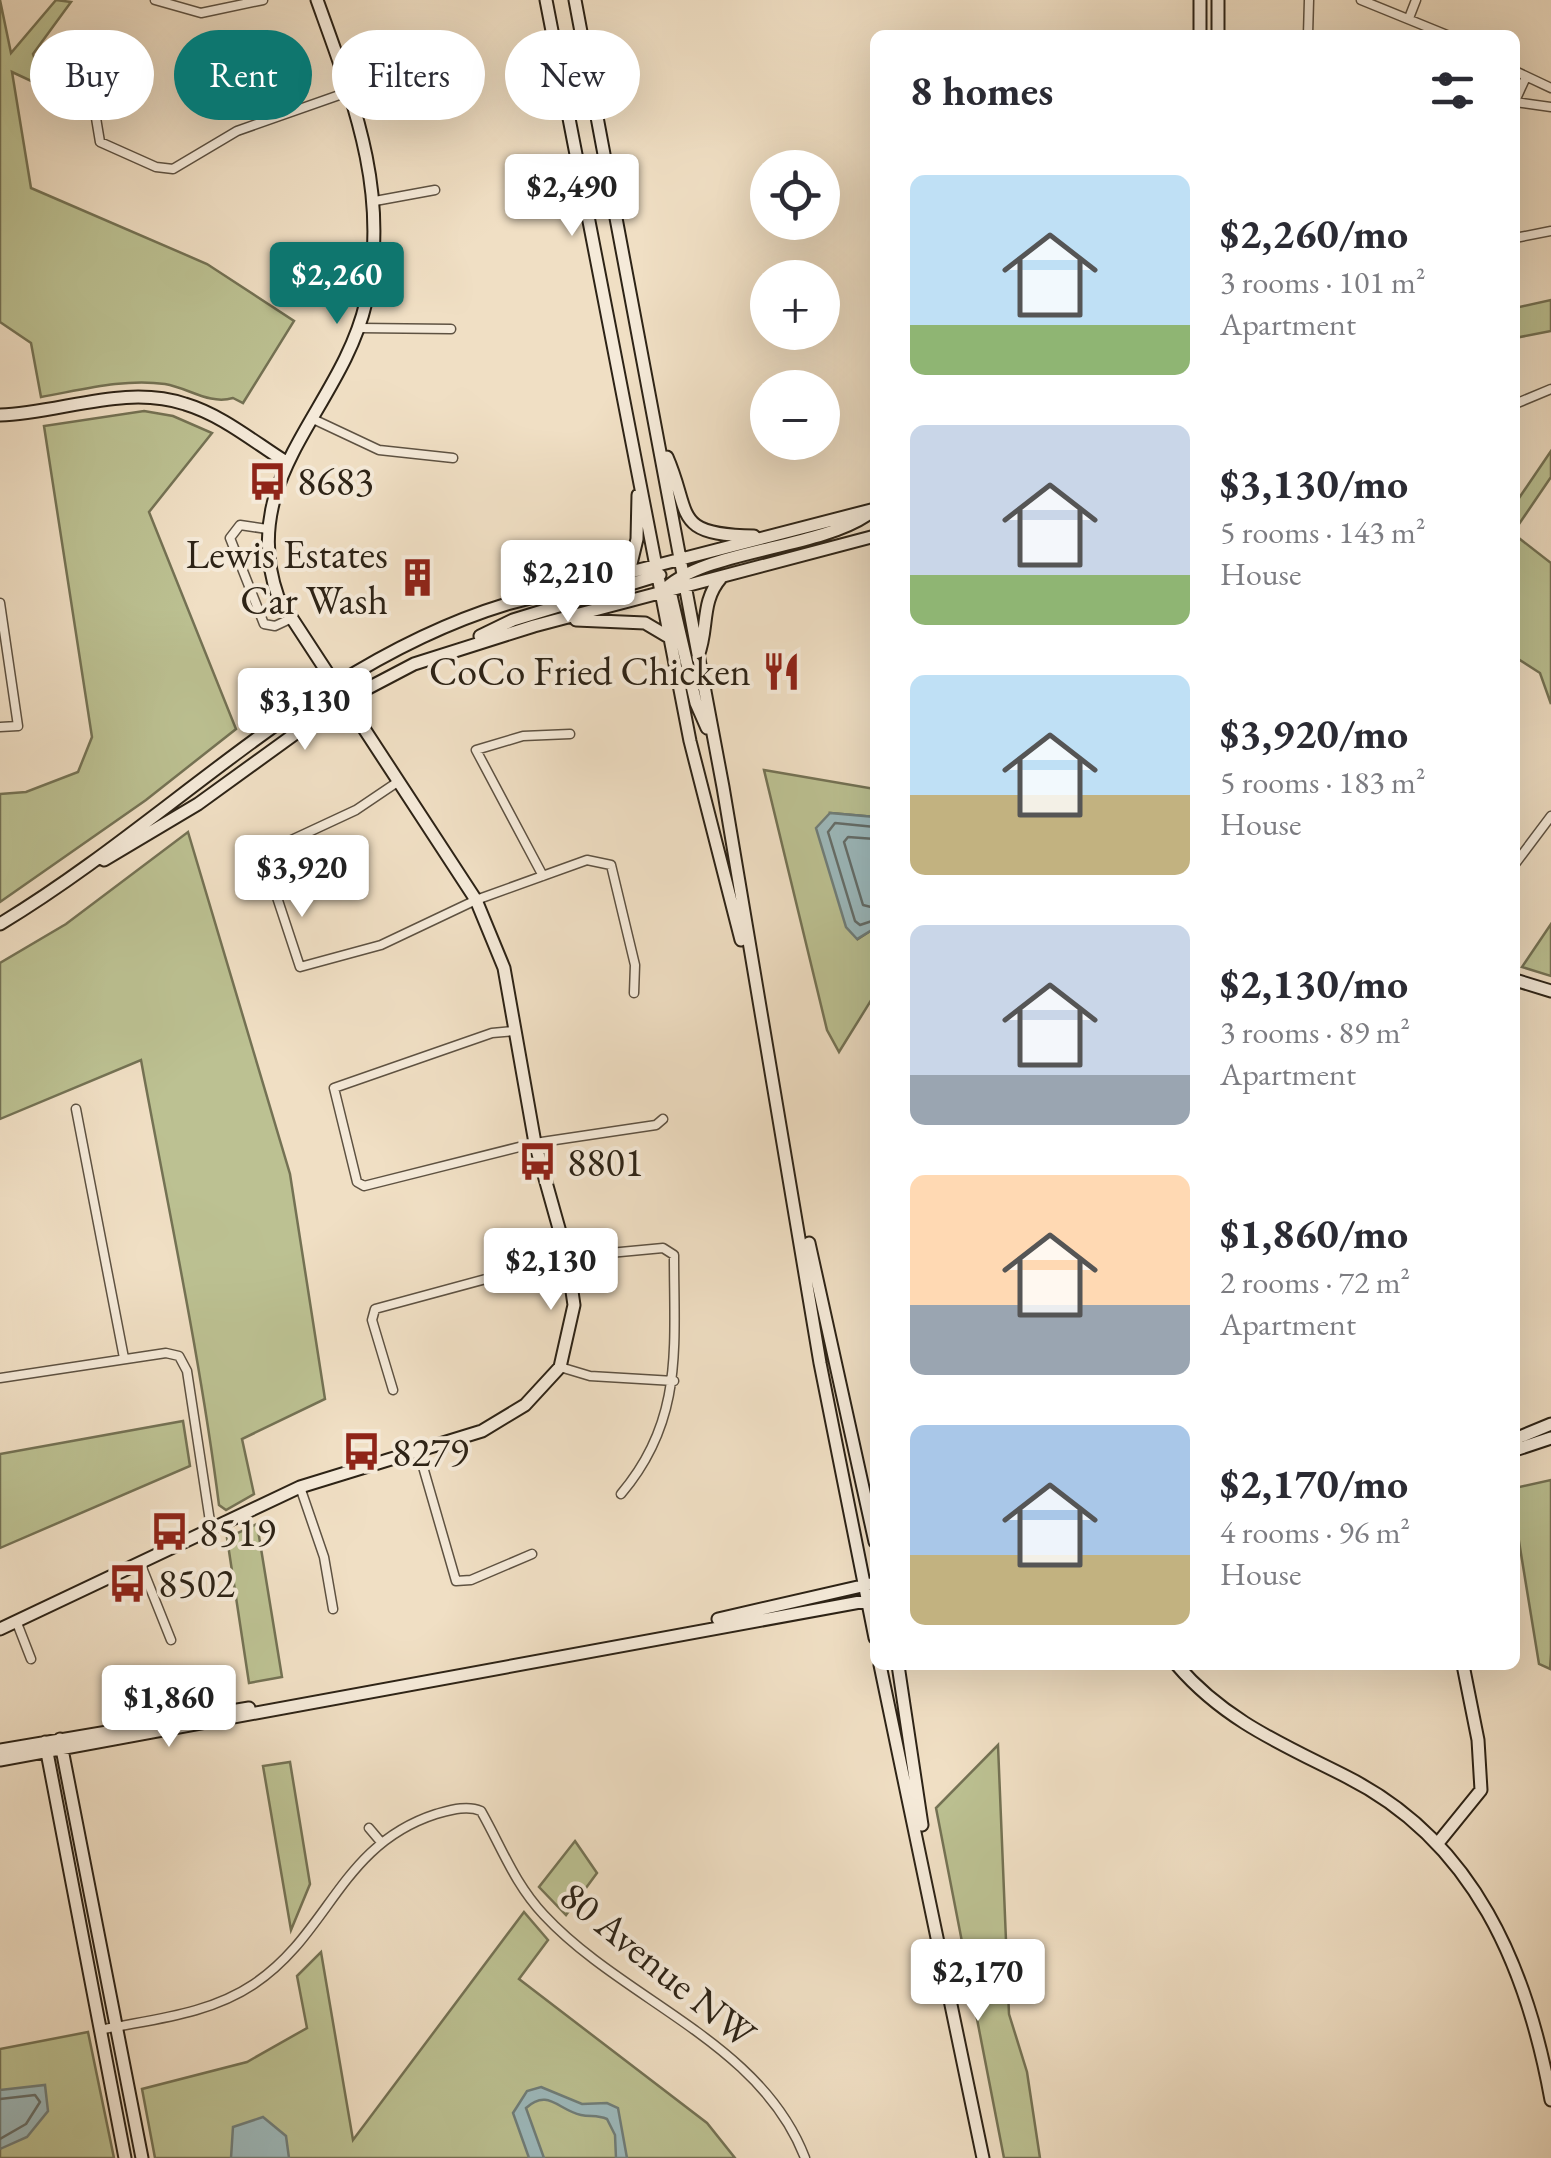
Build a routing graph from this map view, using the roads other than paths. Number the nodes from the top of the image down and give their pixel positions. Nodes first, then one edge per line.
1 (155, 0) edge
2 (263, 0) edge
3 (317, 0) edge
4 (546, 0) edge
5 (575, 0) edge
6 (1200, 0) edge
7 (1218, 0) edge
8 (1309, 0) edge
9 (1361, 0) edge
10 (1416, 0) edge
11 (1409, 18) junction
12 (1200, 30) edge
13 (1218, 30) edge
14 (1308, 30) edge
15 (1436, 30) edge
16 (332, 41) edge
17 (1520, 74) edge
18 (1526, 77) junction
19 (1551, 88) edge
20 (1520, 91) edge
21 (332, 100) edge
22 (1520, 103) edge
23 (1551, 107) edge
24 (95, 120) edge
25 (357, 120) edge
26 (435, 190) dead end
27 (375, 201) junction
28 (1551, 231) edge
29 (1520, 237) edge
30 (358, 328) junction
31 (451, 329) dead end
32 (1551, 390) edge
33 (1520, 402) edge
34 (0, 415) edge
35 (313, 418) junction
36 (658, 444) junction
37 (454, 458) dead end
38 (286, 462) junction
39 (640, 481) junction
40 (870, 511) edge
41 (870, 513) edge
42 (268, 529) junction
43 (774, 536) junction
44 (870, 537) edge
45 (679, 560) junction
46 (629, 572) junction
47 (720, 578) junction
48 (663, 581) junction
49 (684, 582) junction
50 (0, 603) edge
51 (292, 618) junction
52 (556, 620) junction
53 (670, 639) junction
54 (464, 646) junction
55 (698, 656) junction
56 (335, 684) junction
57 (344, 700) junction
58 (0, 727) edge
59 (570, 734) dead end
60 (716, 750) junction
61 (399, 780) junction
62 (1551, 816) edge
63 (1520, 857) edge
64 (82, 870) junction
65 (543, 876) junction
66 (476, 900) junction
67 (0, 924) edge
68 (1520, 982) edge
69 (754, 987) junction
70 (1551, 991) edge
71 (634, 992) dead end
72 (514, 1031) junction
73 (76, 1109) dead end
74 (663, 1119) dead end
75 (534, 1143) junction
76 (793, 1182) junction
77 (567, 1257) junction
78 (124, 1358) junction
79 (560, 1367) junction
80 (0, 1378) edge
81 (674, 1381) junction
82 (393, 1390) dead end
83 (1551, 1423) edge
84 (1520, 1429) edge
85 (1520, 1437) edge
86 (1551, 1438) edge
87 (1520, 1448) edge
88 (420, 1454) junction
89 (300, 1487) junction
90 (621, 1494) dead end
91 (870, 1517) edge
92 (212, 1528) junction
93 (532, 1554) dead end
94 (141, 1565) junction
95 (870, 1584) edge
96 (870, 1599) edge
97 (333, 1609) dead end
98 (17, 1622) junction
99 (0, 1629) edge
100 (680, 1632) junction
101 (171, 1640) dead end
102 (32, 1660) dead end
103 (881, 1670) edge
104 (896, 1670) edge
105 (1181, 1670) edge
106 (1464, 1670) edge
107 (61, 1744) junction
108 (46, 1747) junction
109 (0, 1750) edge
110 (0, 1760) edge
111 (369, 1828) dead end
112 (380, 1841) junction
113 (1438, 1842) junction
114 (932, 1898) junction
115 (115, 2027) junction
116 (100, 2030) junction
117 (1551, 2100) edge
118 (125, 2158) edge
119 (142, 2158) edge
120 (805, 2158) edge
121 (983, 2158) edge

1 - 2 street
3 - 16 main road
4 - 39 main road
5 - 36 main road
6 - 12 main road
7 - 13 main road
8 - 14 street
9 - 11 street
10 - 11 street
11 - 15 street
17 - 18 street
18 - 19 street
18 - 20 street
21 - 24 street
22 - 23 street
25 - 27 main road
26 - 27 street
27 - 30 main road
28 - 29 street
30 - 31 street
30 - 35 main road
32 - 33 street
34 - 38 main road
35 - 37 street
35 - 38 main road
36 - 43 main road
36 - 45 main road
38 - 42 main road
39 - 46 main road
39 - 48 main road
40 - 43 main road
41 - 49 main road
42 - 51 main road
42 - 51 street
43 - 45 main road
44 - 47 main road
45 - 48 main road
45 - 49 main road
46 - 48 main road
46 - 56 main road
47 - 49 main road
47 - 55 main road
48 - 49 main road
48 - 52 main road
48 - 53 main road
48 - 54 main road
48 - 60 main road
49 - 55 main road
50 - 58 street
51 - 56 main road
52 - 53 main road
52 - 54 main road
53 - 69 main road
54 - 57 main road
55 - 60 main road
56 - 57 main road
56 - 64 main road
57 - 61 main road
57 - 64 main road
59 - 65 street
60 - 69 main road
61 - 66 main road
61 - 66 street
62 - 63 street
64 - 67 main road
65 - 66 street
65 - 71 street
66 - 72 main road
68 - 70 main road
69 - 76 main road
72 - 75 main road
72 - 75 street
73 - 78 street
74 - 75 street
75 - 77 main road
76 - 91 main road
76 - 95 main road
77 - 79 main road
77 - 81 street
77 - 82 street
78 - 80 street
78 - 92 street
79 - 81 street
79 - 88 main road
81 - 90 street
83 - 84 main road
83 - 85 main road
86 - 87 main road
88 - 89 main road
88 - 93 street
89 - 92 main road
89 - 97 street
92 - 94 main road
94 - 98 main road
94 - 101 street
95 - 100 main road
96 - 100 main road
98 - 99 main road
98 - 102 street
100 - 107 main road
103 - 114 main road
104 - 114 main road
105 - 113 main road
106 - 113 main road
107 - 108 main road
107 - 115 main road
108 - 109 main road
108 - 110 main road
108 - 116 main road
111 - 112 street
112 - 115 street
112 - 120 street, 80 Avenue NW
113 - 117 main road
114 - 121 main road
115 - 116 street
115 - 119 main road
116 - 118 main road

